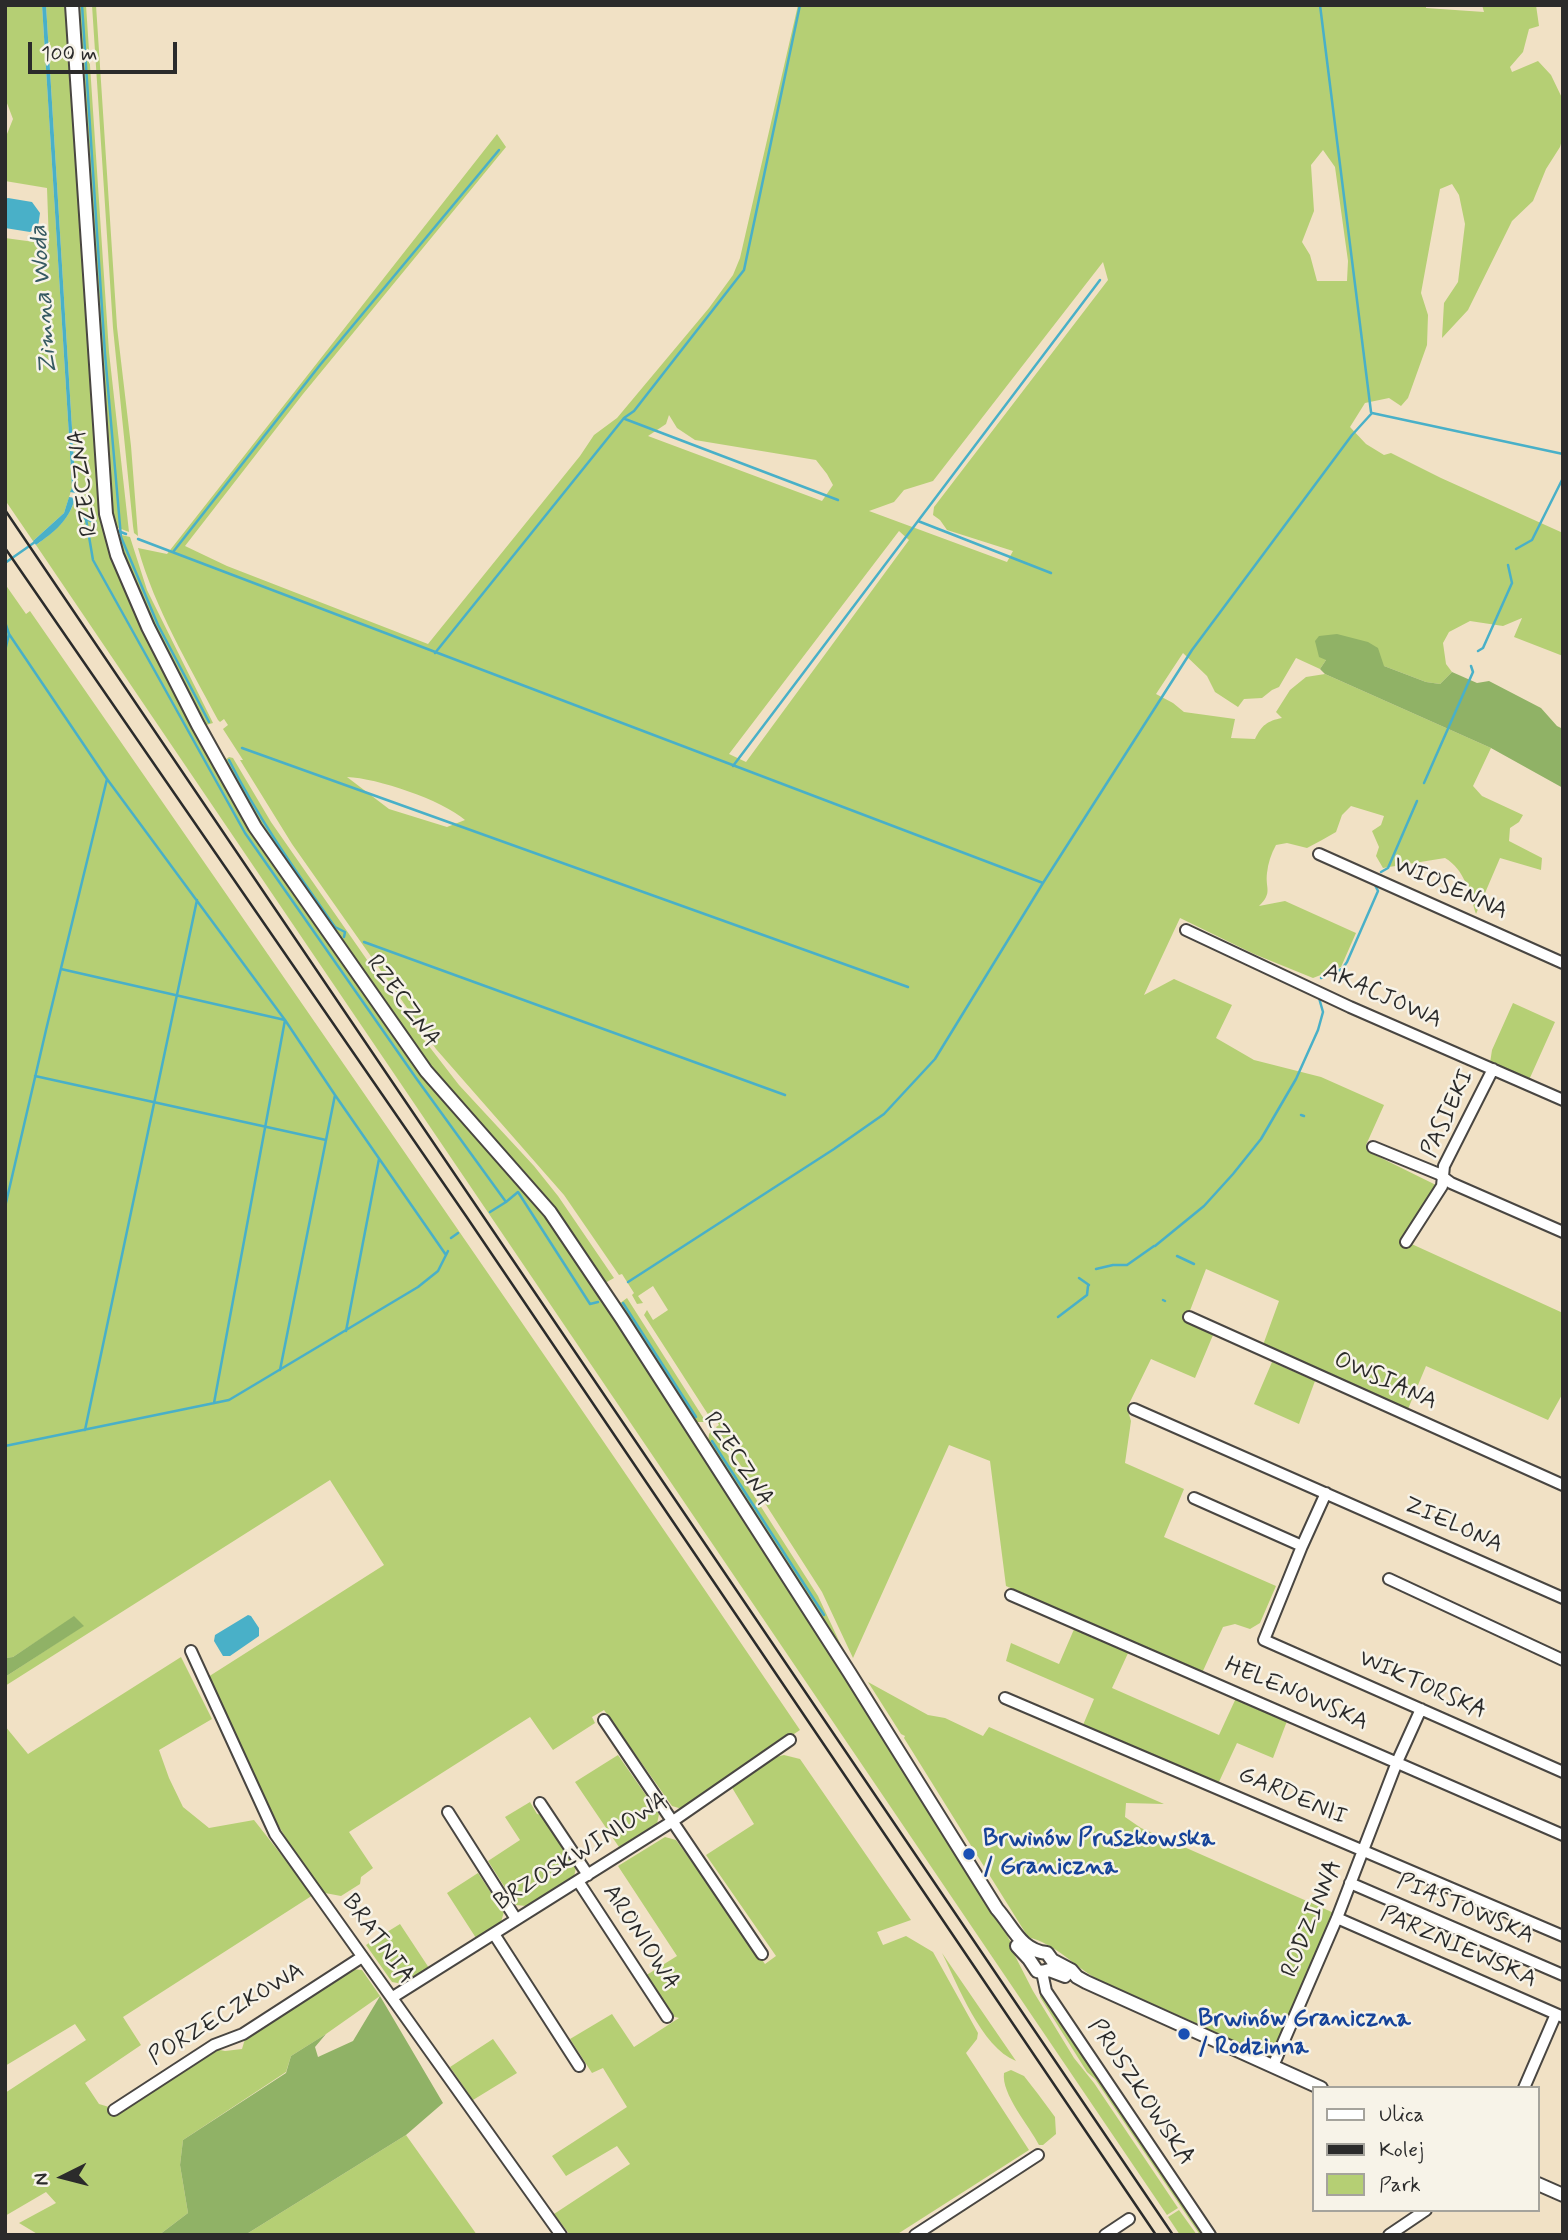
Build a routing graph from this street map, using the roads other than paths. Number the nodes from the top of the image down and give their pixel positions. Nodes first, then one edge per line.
1 (72, 5) edge
2 (1320, 854) dead end
3 (1186, 930) dead end
4 (1563, 963) edge
5 (1493, 1069) junction
6 (1563, 1100) edge
7 (1373, 1147) dead end
8 (1443, 1177) junction
9 (1563, 1232) edge
10 (1406, 1242) dead end
11 (1189, 1317) dead end
12 (1134, 1409) dead end
13 (1563, 1485) edge
14 (1326, 1493) junction
15 (1194, 1498) dead end
16 (1302, 1546) junction
17 (1389, 1579) dead end
18 (1012, 1595) dead end
19 (1563, 1598) edge
20 (191, 1651) dead end
21 (1563, 1660) edge
22 (1005, 1698) dead end
23 (1421, 1709) junction
24 (604, 1720) dead end
25 (790, 1740) dead end
26 (1396, 1762) junction
27 (1563, 1772) edge
28 (540, 1803) dead end
29 (448, 1812) dead end
30 (673, 1821) junction
31 (1563, 1835) edge
32 (1364, 1850) junction
33 (583, 1878) junction
34 (1350, 1884) junction
35 (1337, 1918) junction
36 (516, 1919) junction
37 (494, 1934) junction
38 (1563, 1936) edge
39 (762, 1954) dead end
40 (362, 1957) junction
41 (1043, 1964) junction
42 (1563, 1975) edge
43 (393, 1997) junction
44 (1560, 2015) edge
45 (667, 2017) dead end
46 (579, 2066) dead end
47 (1273, 2066) junction
48 (1317, 2086) edge
49 (1525, 2086) edge
50 (114, 2110) dead end
51 (1038, 2155) dead end
52 (1540, 2185) edge
53 (1563, 2195) edge
54 (1423, 2212) edge
55 (1129, 2219) dead end
56 (561, 2235) edge
57 (915, 2235) edge
58 (1105, 2235) edge
59 (1210, 2235) edge
60 (1390, 2235) edge

1 - 41 street, RZECZNA
2 - 4 street, WIOSENNA
3 - 5 street, AKACJOWA
5 - 6 street, AKACJOWA
5 - 8 street, PASIEKI
7 - 8 street
8 - 9 street
8 - 10 street, PASIEKI
11 - 13 street, OWSIANA
12 - 14 street, ZIELONA
14 - 16 street
14 - 19 street, ZIELONA
15 - 16 street
16 - 23 street, WIKTORSKA
17 - 21 street
18 - 26 street, HELENOWSKA
20 - 40 street, BRATNIA
22 - 32 street, GARDENII
23 - 26 street, RODZINNA
23 - 27 street, WIKTORSKA
24 - 30 street
25 - 30 street, BRZOSKWINIOWA
26 - 31 street, HELENOWSKA
26 - 32 street, RODZINNA
28 - 33 street, ARONIOWA
29 - 36 street
30 - 33 street, BRZOSKWINIOWA
30 - 39 street
32 - 34 street, RODZINNA
32 - 38 street, GARDENII
33 - 36 street, BRZOSKWINIOWA
33 - 45 street, ARONIOWA
34 - 35 street, RODZINNA
34 - 42 street, PIASTOWSKA
35 - 44 street, PARZNIEWSKA
35 - 47 street, RODZINNA
36 - 37 street, BRZOSKWINIOWA
37 - 43 street, BRZOSKWINIOWA
37 - 46 street
40 - 43 street, BRATNIA
40 - 50 street, PORZECZKOWA
41 - 47 street
41 - 59 street, PRUSZKOWSKA
43 - 56 street, BRATNIA
44 - 49 street
47 - 48 street
51 - 57 street
52 - 53 street
54 - 60 street
55 - 58 street

